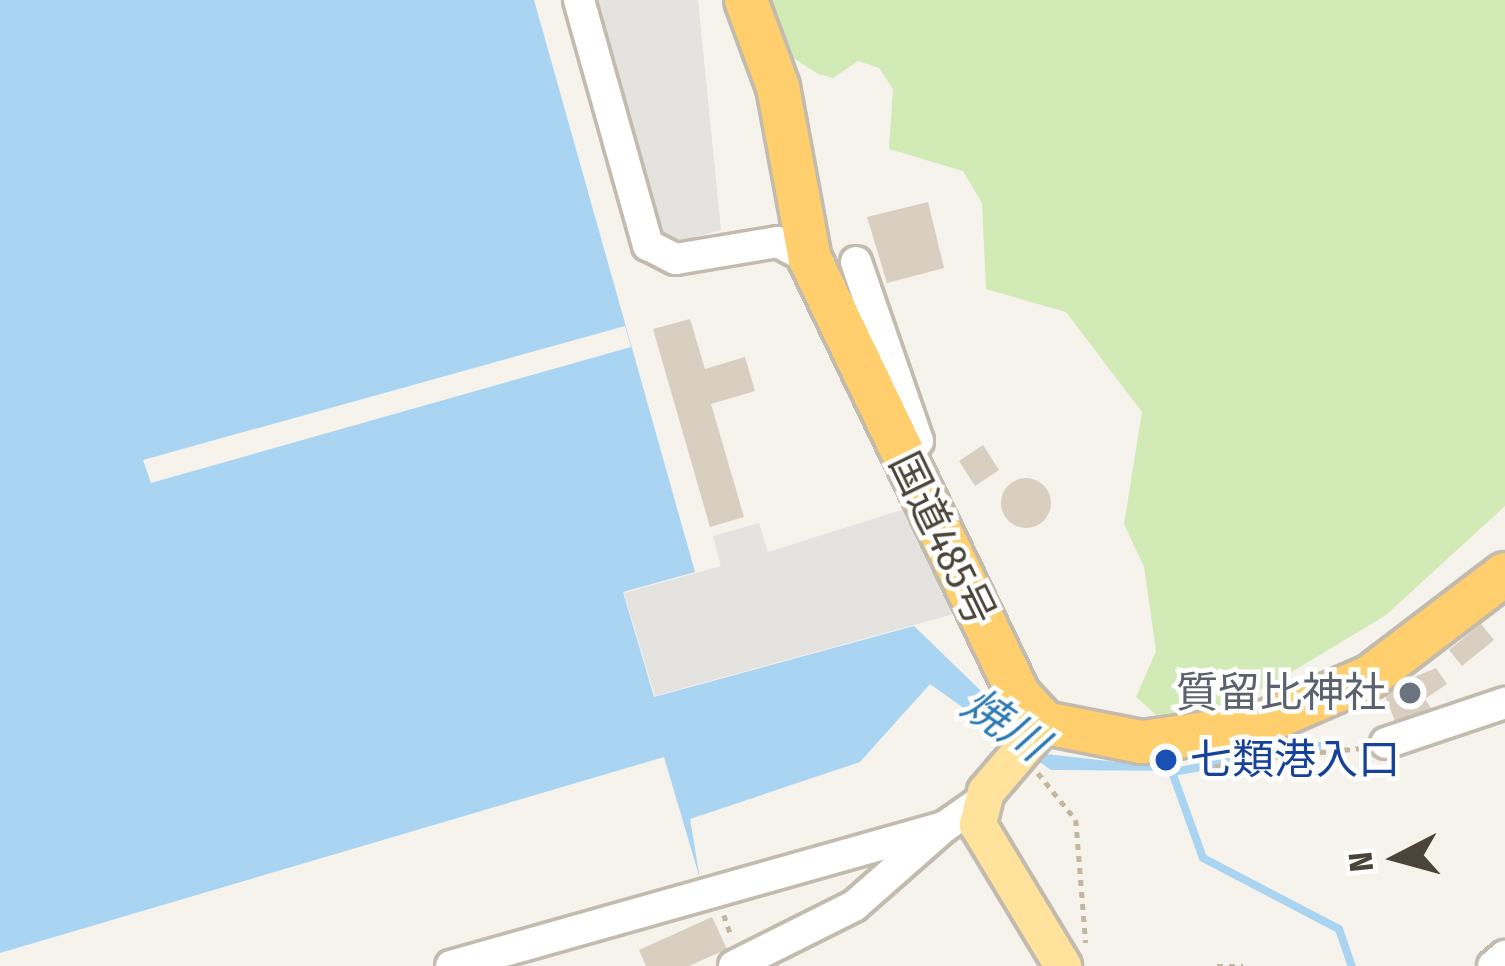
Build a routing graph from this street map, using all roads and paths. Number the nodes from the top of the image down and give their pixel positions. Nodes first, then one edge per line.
1 (579, 0) edge
2 (746, 0) edge
3 (810, 259) junction
4 (856, 262) dead end
5 (902, 460) junction
6 (1505, 574) edge
7 (1505, 703) edge
8 (1386, 743) joint
9 (1027, 744) junction
10 (1262, 759) dead end
11 (1244, 763) dead end
12 (1202, 767) dead end
13 (980, 802) junction
14 (944, 826) junction
15 (714, 891) junction
16 (1505, 956) edge
17 (738, 964) edge
18 (452, 966) edge
19 (1063, 966) edge
20 (1092, 966) edge
21 (1217, 966) edge
22 (1244, 966) edge
23 (1493, 966) edge

1 - 3 street
2 - 3 highway, 国道485号
3 - 5 highway, 国道485号
4 - 5 street
5 - 9 highway, 国道485号
6 - 9 highway
7 - 8 street
8 - 10 path
9 - 13 main road
9 - 20 path
11 - 12 path
13 - 14 street
13 - 19 main road
14 - 15 street
14 - 17 street
15 - 17 path
15 - 18 street
16 - 23 street
21 - 22 path

